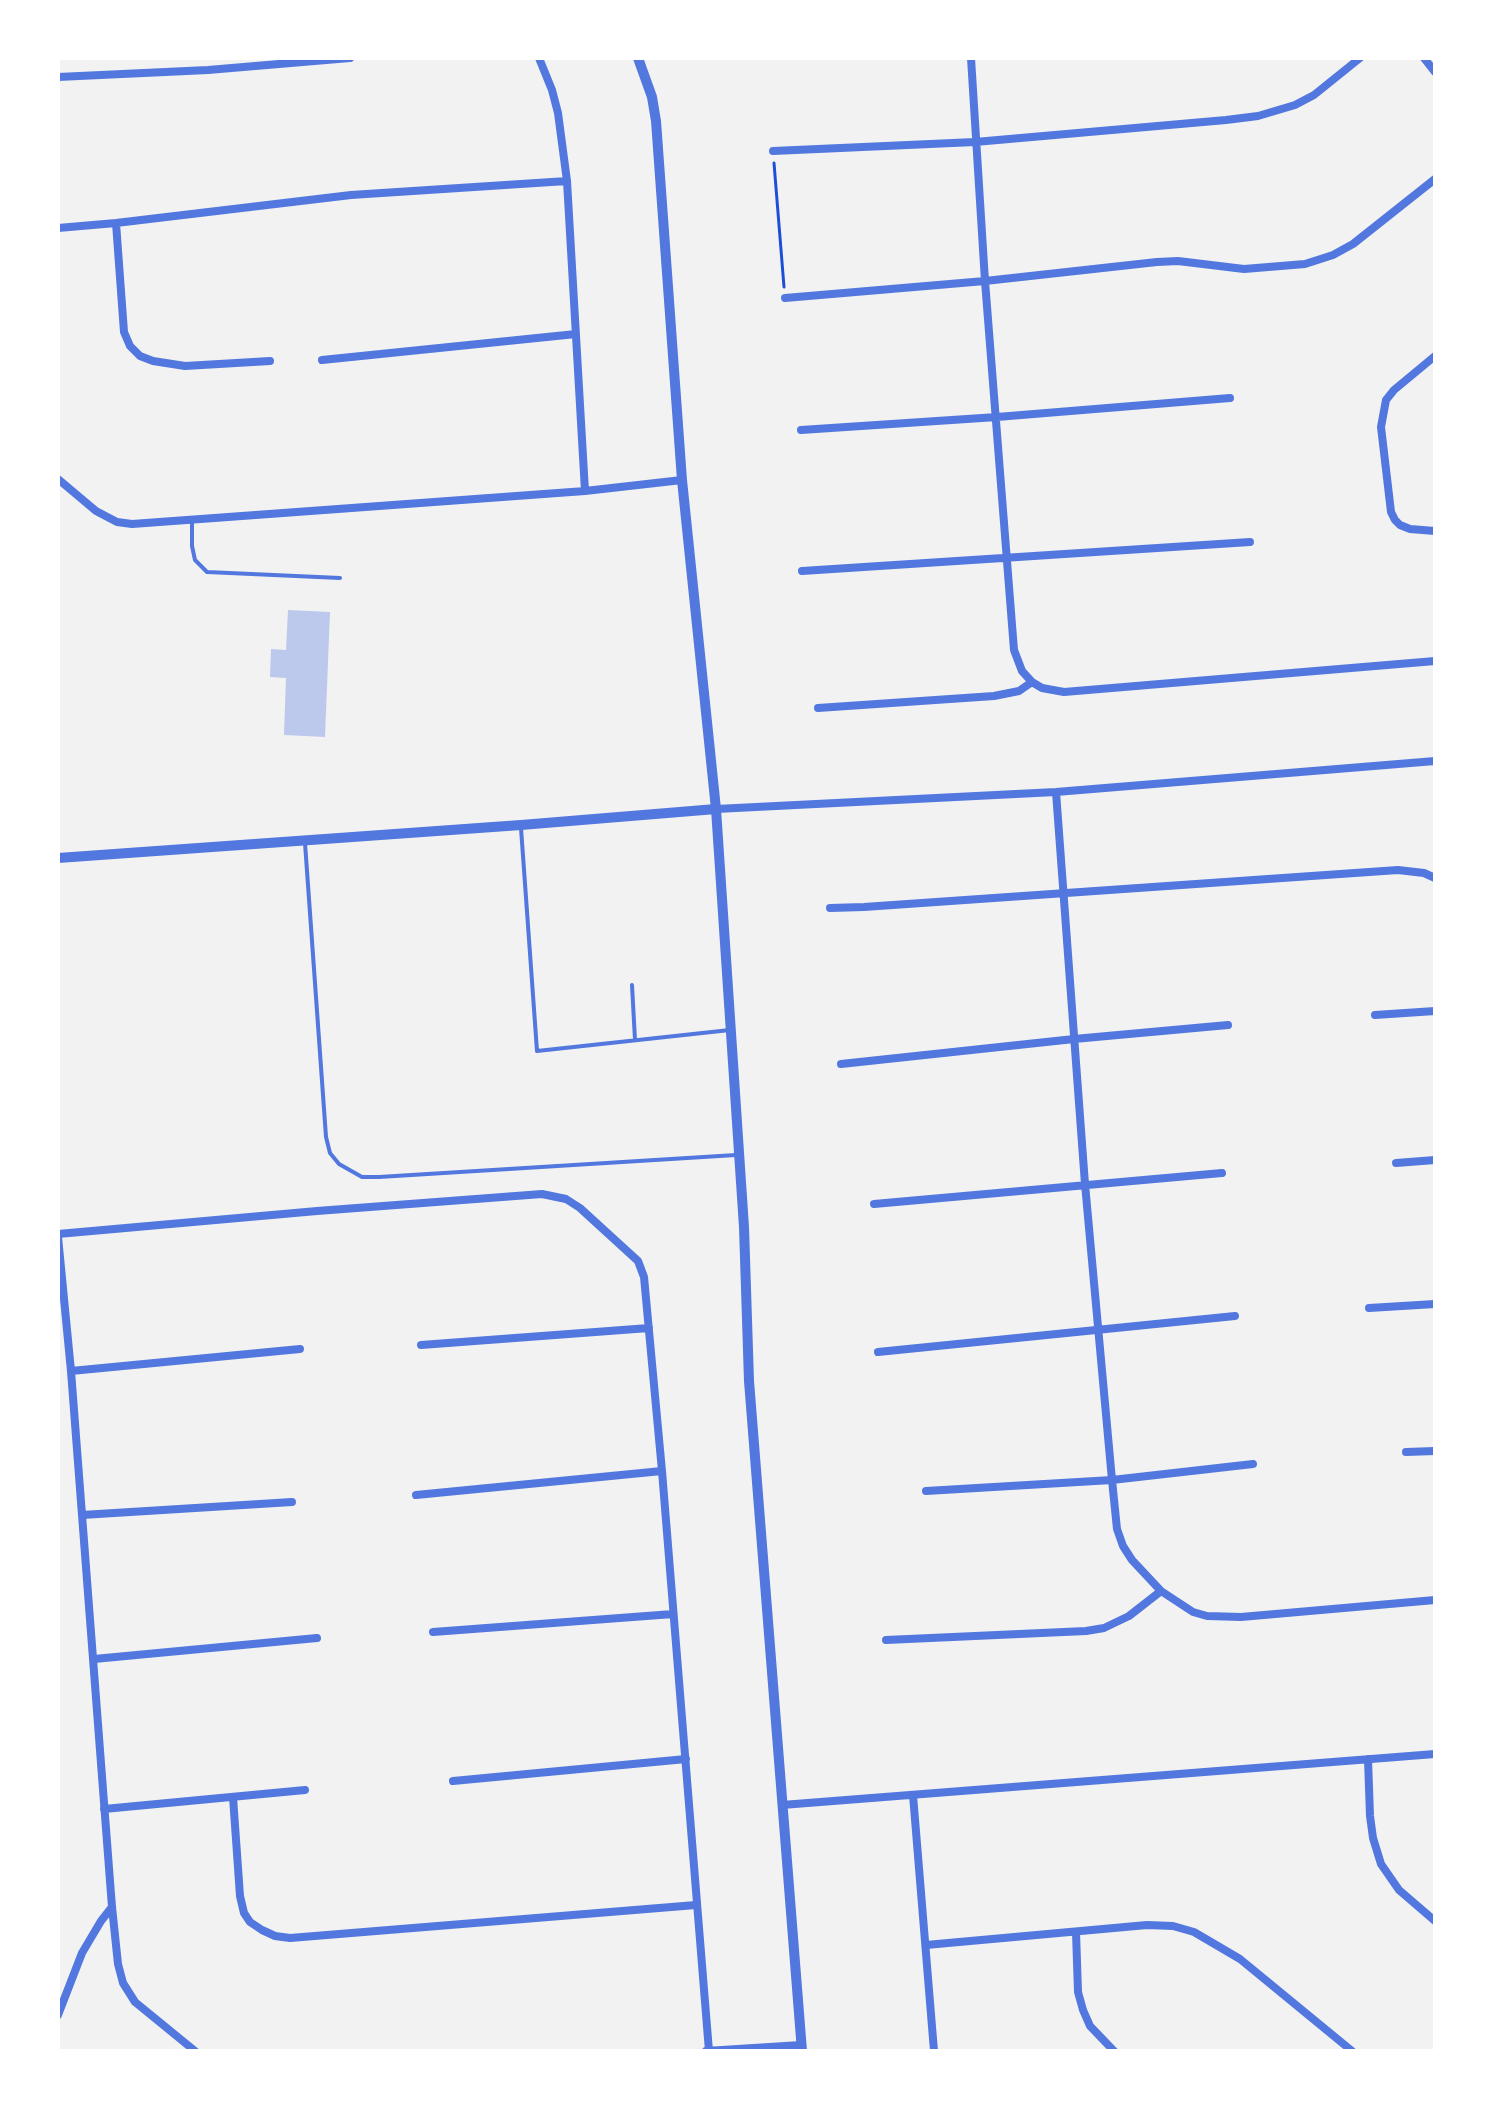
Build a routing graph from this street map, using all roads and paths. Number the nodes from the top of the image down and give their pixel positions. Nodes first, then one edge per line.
1 (350, 58) edge
2 (539, 58) edge
3 (638, 58) edge
4 (971, 58) edge
5 (1360, 58) edge
6 (1424, 58) edge
7 (1435, 72) edge
8 (58, 77) edge
9 (975, 142) junction
10 (773, 151) joint
11 (1435, 179) edge
12 (567, 181) junction
13 (116, 223) junction
14 (58, 228) edge
15 (985, 281) junction
16 (785, 298) joint
17 (576, 334) junction
18 (1435, 356) edge
19 (322, 360) dead end
20 (270, 361) dead end
21 (1230, 398) dead end
22 (997, 417) junction
23 (801, 430) dead end
24 (58, 479) edge
25 (682, 480) junction
26 (585, 491) junction
27 (192, 520) junction
28 (1435, 531) edge
29 (1250, 542) dead end
30 (1007, 556) junction
31 (802, 571) dead end
32 (340, 578) dead end
33 (1435, 661) edge
34 (1032, 682) junction
35 (818, 708) dead end
36 (1435, 761) edge
37 (1056, 792) junction
38 (716, 809) junction
39 (521, 825) junction
40 (305, 840) junction
41 (58, 858) edge
42 (1435, 878) edge
43 (1065, 893) junction
44 (830, 908) dead end
45 (632, 985) dead end
46 (1435, 1011) edge
47 (1375, 1015) dead end
48 (1228, 1025) dead end
49 (730, 1030) junction
50 (1074, 1039) junction
51 (635, 1040) junction
52 (841, 1064) dead end
53 (739, 1154) junction
54 (1435, 1160) edge
55 (1396, 1163) dead end
56 (1222, 1173) dead end
57 (1085, 1184) junction
58 (874, 1204) dead end
59 (58, 1236) edge
60 (1435, 1304) edge
61 (1369, 1308) dead end
62 (1235, 1316) dead end
63 (649, 1328) junction
64 (1100, 1328) junction
65 (421, 1345) dead end
66 (300, 1349) dead end
67 (878, 1352) dead end
68 (71, 1371) junction
69 (1435, 1451) edge
70 (1406, 1452) dead end
71 (1253, 1464) dead end
72 (662, 1471) junction
73 (1112, 1480) junction
74 (926, 1491) dead end
75 (416, 1495) dead end
76 (292, 1502) dead end
77 (82, 1515) junction
78 (1161, 1591) junction
79 (1435, 1600) edge
80 (673, 1614) junction
81 (433, 1632) dead end
82 (317, 1638) dead end
83 (886, 1640) dead end
84 (94, 1659) junction
85 (1435, 1754) edge
86 (686, 1759) junction
87 (1368, 1759) junction
88 (453, 1781) dead end
89 (305, 1790) dead end
90 (913, 1795) junction
91 (233, 1797) junction
92 (782, 1805) junction
93 (104, 1809) junction
94 (696, 1905) junction
95 (112, 1907) junction
96 (1435, 1921) edge
97 (1076, 1932) junction
98 (926, 1945) junction
99 (58, 2015) edge
100 (802, 2048) edge
101 (195, 2051) edge
102 (708, 2051) edge
103 (934, 2051) edge
104 (1114, 2051) edge
105 (1352, 2051) edge

1 - 8 street
2 - 12 street
3 - 25 street
4 - 9 street
5 - 9 street
6 - 7 street
9 - 10 street
9 - 15 street
10 - 16 path
11 - 15 street
12 - 13 street
12 - 17 street
13 - 14 street
13 - 20 street
15 - 16 street
15 - 22 street
17 - 19 street
17 - 26 street
18 - 28 street
21 - 22 street
22 - 23 street
22 - 30 street
24 - 27 street
25 - 26 street
25 - 38 street
26 - 27 street
27 - 32 lane
29 - 30 street
30 - 31 street
30 - 34 street
33 - 34 street
34 - 35 street
36 - 37 street
37 - 38 street
37 - 43 street
38 - 39 street
38 - 49 street
39 - 40 street
39 - 51 lane
40 - 41 street
40 - 53 lane
42 - 43 street
43 - 44 street
43 - 50 street
45 - 51 lane
46 - 47 street
48 - 50 street
49 - 51 lane
49 - 53 street
50 - 52 street
50 - 57 street
53 - 92 street
54 - 55 street
56 - 57 street
57 - 58 street
57 - 64 street
59 - 63 street
59 - 68 street
60 - 61 street
62 - 64 street
63 - 65 street
63 - 72 street
64 - 67 street
64 - 73 street
66 - 68 street
68 - 77 street
69 - 70 street
71 - 73 street
72 - 75 street
72 - 80 street
73 - 74 street
73 - 78 street
76 - 77 street
77 - 84 street
78 - 79 street
78 - 83 street
80 - 81 street
80 - 86 street
82 - 84 street
84 - 93 street
85 - 87 street
86 - 88 street
86 - 94 street
87 - 90 street
87 - 96 street
89 - 91 street
90 - 92 street
90 - 98 street
91 - 93 street
91 - 94 street
92 - 100 street
93 - 95 street
94 - 102 street
95 - 99 street
95 - 101 street
97 - 98 street
97 - 104 street
97 - 105 street
98 - 103 street
100 - 102 street

